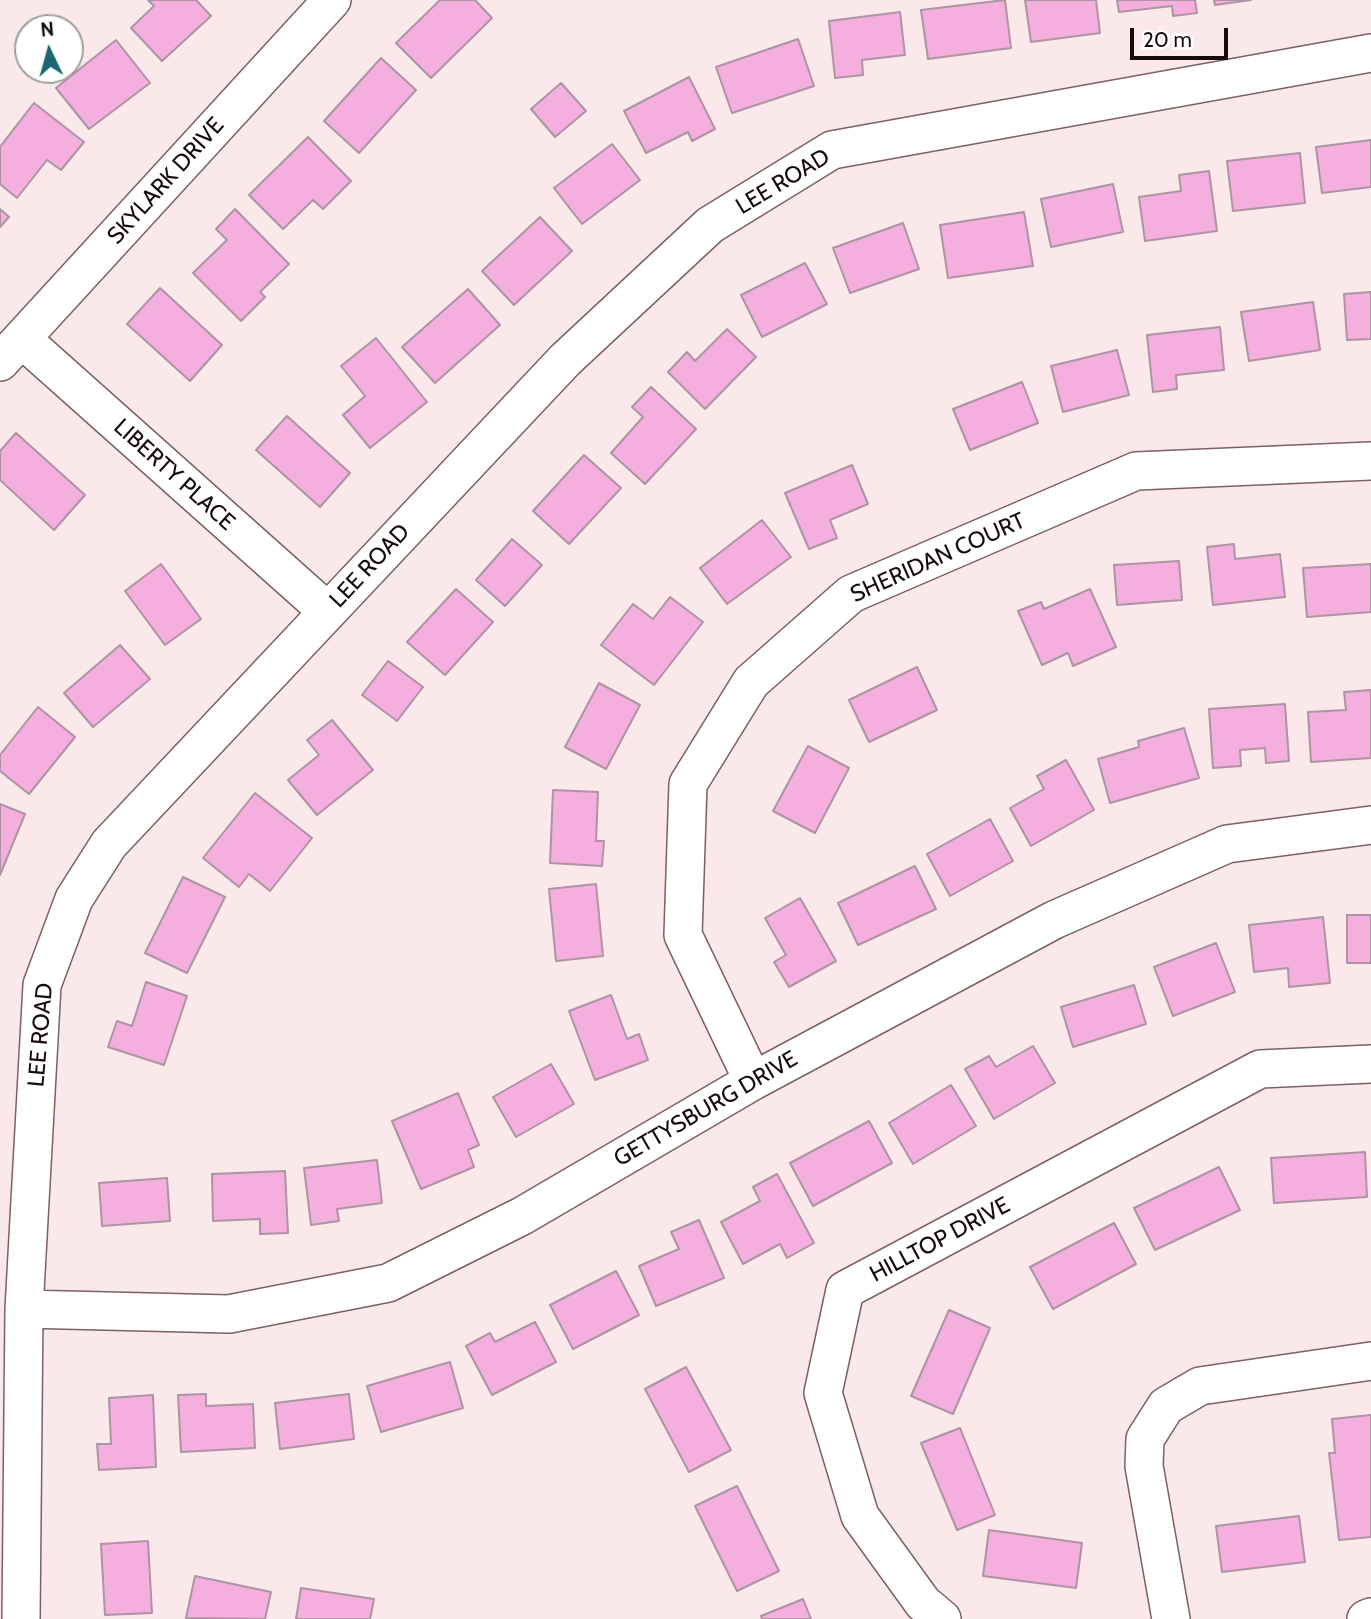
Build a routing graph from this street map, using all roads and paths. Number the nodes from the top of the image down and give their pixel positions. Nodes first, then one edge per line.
1 (331, 0) edge
2 (1371, 52) edge
3 (11, 350) edge
4 (1370, 461) edge
5 (327, 611) junction
6 (1371, 825) edge
7 (1371, 1064) edge
8 (753, 1081) junction
9 (24, 1309) junction
10 (1371, 1362) edge
11 (21, 1619) edge
12 (942, 1619) edge
13 (1171, 1619) edge

1 - 3 street, SKYLARK DRIVE
2 - 5 street, LEE ROAD
3 - 5 street, LIBERTY PLACE
4 - 8 street, SHERIDAN COURT
5 - 9 street, LEE ROAD
6 - 8 street, GETTYSBURG DRIVE
7 - 12 street, HILLTOP DRIVE
8 - 9 street, GETTYSBURG DRIVE
9 - 11 street, LEE ROAD
10 - 13 street

